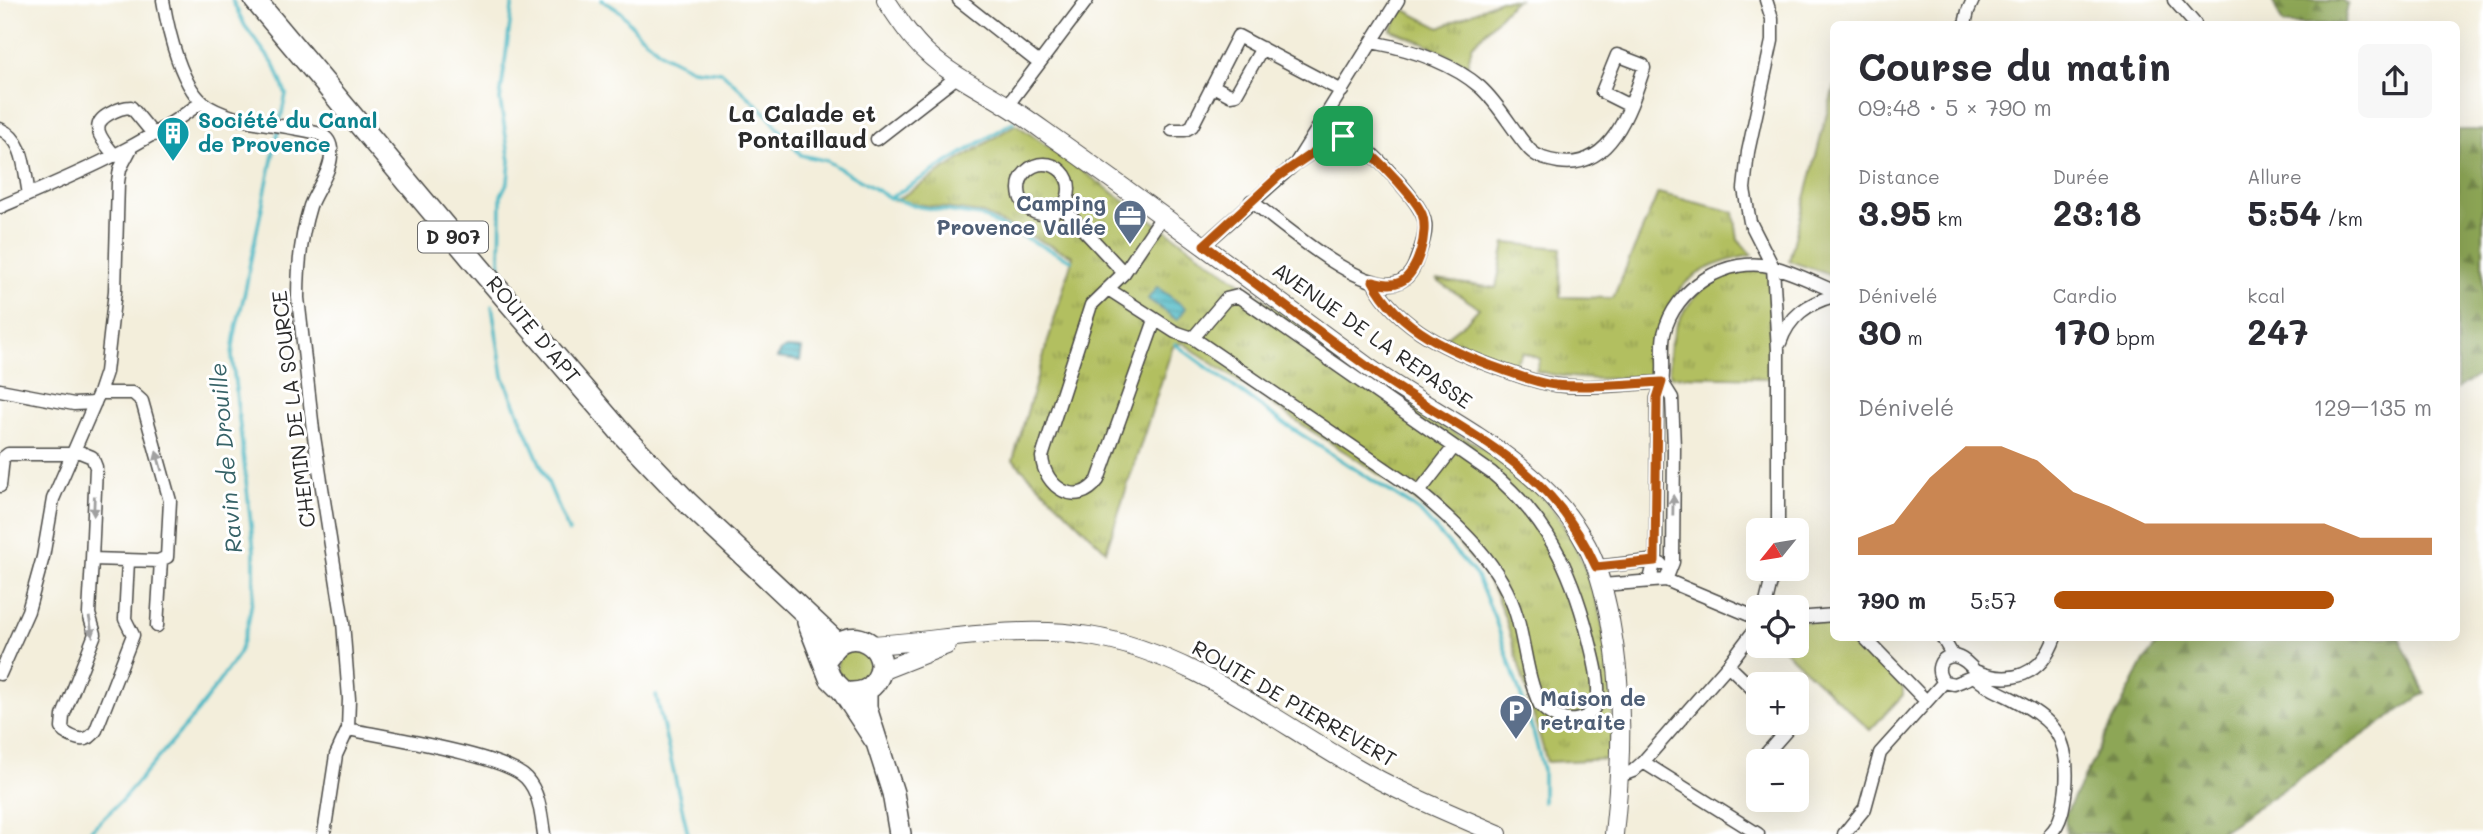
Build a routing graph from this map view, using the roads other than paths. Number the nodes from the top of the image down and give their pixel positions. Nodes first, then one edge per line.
1 (163, 0) edge
2 (255, 0) edge
3 (886, 0) edge
4 (959, 0) edge
5 (1087, 0) edge
6 (1397, 0) edge
7 (1766, 0) edge
8 (1973, 0) edge
9 (2174, 0) edge
10 (1966, 21) edge
11 (2192, 21) edge
12 (1372, 42) junction
13 (1262, 48) junction
14 (1039, 64) junction
15 (958, 76) junction
16 (1213, 86) junction
17 (1342, 91) junction
18 (202, 102) junction
19 (1007, 106) junction
20 (1628, 107) dead end
21 (0, 129) edge
22 (1172, 130) dead end
23 (154, 135) junction
24 (877, 139) dead end
25 (131, 148) junction
26 (115, 156) junction
27 (1296, 163) junction
28 (29, 194) junction
29 (1251, 201) junction
30 (0, 207) edge
31 (1062, 207) junction
32 (1163, 215) junction
33 (1204, 245) junction
34 (1773, 267) junction
35 (1124, 273) junction
36 (1373, 281) junction
37 (1108, 289) junction
38 (1830, 291) edge
39 (1830, 295) edge
40 (1155, 320) junction
41 (1193, 338) junction
42 (1778, 350) junction
43 (1662, 382) junction
44 (0, 390) edge
45 (97, 398) junction
46 (1454, 447) junction
47 (75, 452) junction
48 (0, 485) edge
49 (1419, 492) junction
50 (1778, 518) edge
51 (92, 559) junction
52 (161, 560) junction
53 (128, 561) junction
54 (1655, 561) junction
55 (1599, 576) junction
56 (1668, 576) junction
57 (1650, 580) junction
58 (803, 611) junction
59 (1830, 615) edge
60 (1746, 616) edge
61 (1809, 617) edge
62 (158, 626) dead end
63 (977, 636) junction
64 (1746, 640) edge
65 (1868, 641) edge
66 (1944, 641) edge
67 (2053, 641) edge
68 (838, 644) junction
69 (872, 645) junction
70 (1953, 656) junction
71 (1728, 665) junction
72 (827, 670) junction
73 (881, 671) junction
74 (0, 674) edge
75 (1974, 674) junction
76 (1746, 682) edge
77 (1944, 682) junction
78 (842, 690) junction
79 (866, 690) junction
80 (1926, 701) junction
81 (348, 729) junction
82 (1783, 735) edge
83 (875, 740) junction
84 (1770, 749) edge
85 (1643, 762) junction
86 (1620, 776) junction
87 (324, 834) edge
88 (544, 834) edge
89 (900, 834) edge
90 (1498, 834) edge
91 (1614, 834) edge
92 (1758, 834) edge
93 (1844, 834) edge
94 (2050, 834) edge

1 - 18 street
2 - 58 main road, ROUTE D'APT / D 907
3 - 15 street, AVENUE DE LA REPASSE
4 - 14 street
5 - 14 street
6 - 12 street
7 - 34 street
8 - 10 street
9 - 11 street
12 - 17 street
12 - 20 street
13 - 16 street
13 - 16 street
13 - 17 street
14 - 19 street
15 - 19 street, AVENUE DE LA REPASSE
15 - 24 street
16 - 22 street
17 - 27 street
18 - 23 street
18 - 81 street, CHEMIN DE LA SOURCE
19 - 32 street, AVENUE DE LA REPASSE
21 - 28 street
23 - 25 street
23 - 26 street
25 - 26 street
25 - 45 street
26 - 28 street
27 - 29 street
27 - 36 street
28 - 30 street
29 - 33 street
29 - 36 street
31 - 31 street
31 - 35 street
32 - 33 street, AVENUE DE LA REPASSE
32 - 35 street
33 - 55 street, AVENUE DE LA REPASSE
34 - 38 street
34 - 42 street
34 - 43 street
35 - 37 street
36 - 43 street
37 - 40 street
37 - 40 street
39 - 42 street
40 - 41 street
41 - 46 street
41 - 49 street
42 - 50 street
43 - 54 street
56 -> 43 street
44 - 45 street
45 - 47 street
52 -> 45 street
46 - 49 street
46 - 49 street
47 - 48 street
47 -> 51 street
47 - 74 street
51 - 53 street
51 -> 53 street
52 - 53 street
52 - 62 street
54 - 55 street
54 - 56 street
54 - 57 street
55 - 57 street
55 - 86 street, AVENUE DE LA REPASSE
56 - 57 street
56 - 60 street
58 - 68 main road, ROUTE D'APT / D 907
58 - 72 main road, ROUTE D'APT / D 907
59 - 61 street
63 - 69 street, ROUTE DE PIERREVERT
63 - 73 street, ROUTE DE PIERREVERT
63 - 90 street, ROUTE DE PIERREVERT
64 - 71 street
65 - 80 street
66 - 70 street
67 - 75 street
68 - 69 main road
68 - 72 main road
69 - 73 main road
70 - 75 street
70 - 77 street
71 - 76 street
71 - 85 street
72 - 78 main road
73 - 79 main road
75 - 77 street
75 - 94 street
77 - 80 street
78 - 79 main road
78 - 83 main road
79 - 83 main road
80 - 93 street
81 - 87 street, CHEMIN DE LA SOURCE
81 - 88 street
82 - 84 street
83 - 89 main road
85 - 86 street
85 - 92 street
86 - 91 street, AVENUE DE LA REPASSE

